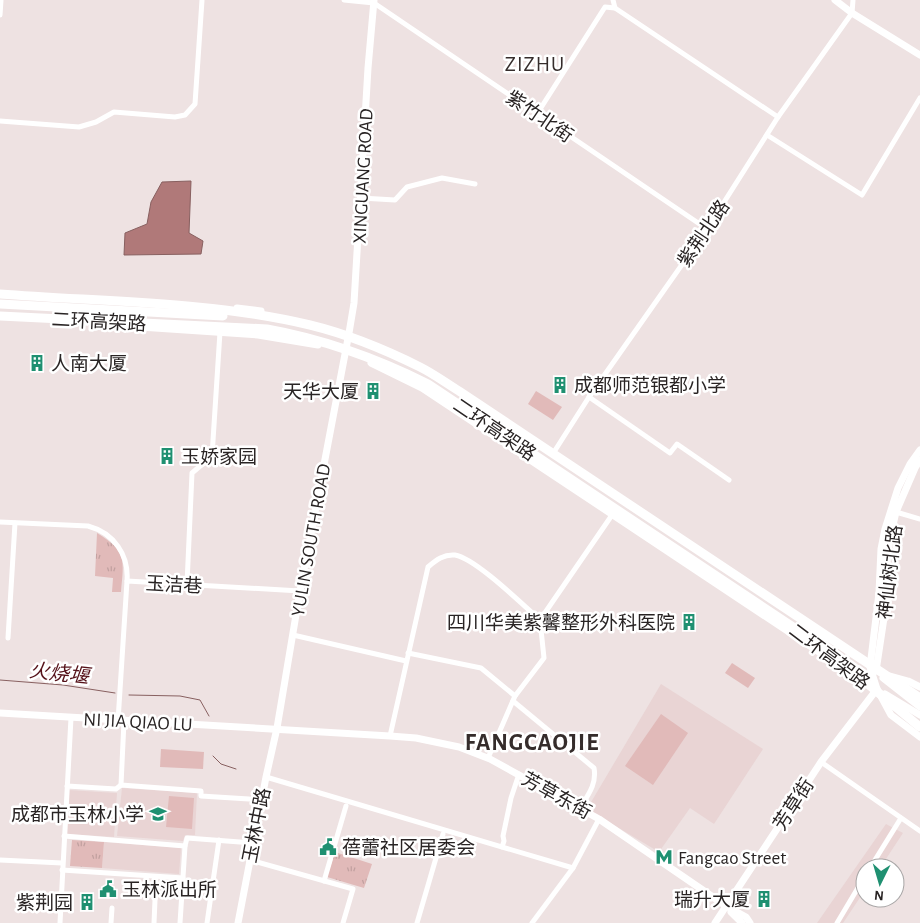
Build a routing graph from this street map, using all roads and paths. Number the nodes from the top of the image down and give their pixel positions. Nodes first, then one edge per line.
1 (1, 0) edge
2 (202, 0) edge
3 (344, 0) edge
4 (603, 0) edge
5 (613, 0) edge
6 (835, 0) edge
7 (853, 0) edge
8 (374, 1) edge
9 (605, 7) junction
10 (615, 8) junction
11 (852, 13) junction
12 (0, 15) edge
13 (920, 56) edge
14 (920, 98) edge
15 (538, 114) junction
16 (778, 117) junction
17 (0, 122) edge
18 (767, 135) junction
19 (474, 184) dead end
20 (361, 198) junction
21 (707, 229) junction
22 (0, 292) edge
23 (62, 295) junction
24 (0, 299) edge
25 (95, 305) junction
26 (6, 306) edge
27 (0, 311) edge
28 (0, 316) edge
29 (276, 319) junction
30 (267, 329) junction
31 (337, 329) junction
32 (220, 332) junction
33 (350, 332) junction
34 (310, 343) junction
35 (346, 352) junction
36 (589, 398) junction
37 (920, 450) edge
38 (554, 452) junction
39 (920, 460) edge
40 (729, 480) dead end
41 (896, 512) junction
42 (612, 515) junction
43 (920, 519) edge
44 (0, 522) edge
45 (16, 523) junction
46 (127, 581) junction
47 (187, 584) junction
48 (300, 591) junction
49 (540, 620) junction
50 (293, 635) junction
51 (8, 638) dead end
52 (408, 652) junction
53 (406, 661) junction
54 (873, 670) junction
55 (920, 687) edge
56 (877, 689) junction
57 (920, 698) edge
58 (514, 699) junction
59 (920, 707) edge
60 (0, 713) edge
61 (920, 715) edge
62 (71, 718) junction
63 (121, 721) junction
64 (920, 727) edge
65 (277, 728) junction
66 (390, 736) junction
67 (920, 737) edge
68 (488, 758) junction
69 (821, 762) junction
70 (519, 774) junction
71 (266, 777) junction
72 (121, 785) junction
73 (67, 786) junction
74 (249, 799) dead end
75 (346, 806) dead end
76 (580, 808) junction
77 (900, 818) junction
78 (599, 819) junction
79 (920, 831) edge
80 (443, 834) dead end
81 (64, 836) junction
82 (219, 840) junction
83 (253, 843) junction
84 (185, 846) junction
85 (502, 847) junction
86 (876, 858) edge
87 (0, 860) edge
88 (250, 860) junction
89 (62, 864) junction
90 (573, 868) junction
91 (62, 870) junction
92 (156, 877) junction
93 (183, 878) junction
94 (324, 881) junction
95 (855, 893) edge
96 (726, 906) junction
97 (112, 908) dead end
98 (60, 923) edge
99 (110, 923) edge
100 (154, 923) edge
101 (180, 923) edge
102 (207, 923) edge
103 (238, 923) edge
104 (343, 923) edge
105 (417, 923) edge
106 (532, 923) edge
107 (715, 923) edge
108 (742, 923) edge
109 (750, 923) edge
110 (837, 923) edge

1 - 12 street
2 - 17 street
3 - 8 street
4 - 9 street
5 - 10 street
6 - 11 main road
7 - 11 street
8 - 15 street, 紫竹北街
8 - 20 main road, XINGUANG ROAD
9 - 10 street
9 - 15 street
10 - 16 street
11 - 13 main road
11 - 16 street, 紫荆北路
14 - 18 street
15 - 21 street, 紫竹北街
16 - 18 street, 紫荆北路
18 - 21 street, 紫荆北路
19 - 20 street
20 - 33 main road, XINGUANG ROAD
21 - 36 street, 紫荆北路
22 - 23 main road
22 - 29 highway, 二环高架路
23 - 25 main road
23 - 31 main road
24 - 25 highway
25 - 31 highway
26 - 27 highway
26 - 29 highway
26 - 30 highway
28 - 30 highway, 二环高架路
28 - 32 main road
28 - 34 highway
29 - 57 highway, 二环高架路
30 - 64 highway, 二环高架路
31 - 33 main road
32 - 34 main road
32 - 47 street
33 - 35 main road, XINGUANG ROAD
33 - 38 main road
34 - 35 main road
35 - 42 main road
35 - 48 main road, YULIN SOUTH ROAD
36 - 38 street, 紫荆北路
36 - 40 street
37 - 54 main road
38 - 54 main road
39 - 41 main road, 神仙树北路
41 - 43 street
41 - 54 main road, 神仙树北路
42 - 49 street
42 - 56 main road
44 - 45 street
45 - 46 street
45 - 51 street
46 - 47 street, 玉洁巷
46 - 63 street, 玉洁巷
47 - 48 street, 玉洁巷
48 - 50 main road, YULIN SOUTH ROAD
49 - 52 street
49 - 58 street
50 - 53 street
50 - 65 main road, YULIN SOUTH ROAD
52 - 53 street
52 - 58 street
53 - 66 street
54 - 55 main road
54 - 56 main road, 神仙树北路
54 - 59 main road
56 - 61 main road
56 - 67 main road
56 - 69 main road, 芳草街
58 - 68 street
58 - 76 street
60 - 62 main road, NI JIA QIAO LU
62 - 63 main road, NI JIA QIAO LU
62 - 73 street
63 - 65 main road, NI JIA QIAO LU
63 - 72 street, 玉洁巷
65 - 66 main road, 芳草东街
65 - 71 main road, 玉林中路
66 - 68 main road, 芳草东街
68 - 70 main road, 芳草东街
69 - 77 street
69 - 96 main road, 芳草街
70 - 76 main road, 芳草东街
70 - 85 street
71 - 83 main road, 玉林中路
71 - 85 street
72 - 73 street
72 - 74 street
73 - 81 street
75 - 94 street
76 - 78 main road, 芳草东街
77 - 79 street
77 - 86 street
78 - 90 street
78 - 96 main road, 芳草东街
80 - 105 street
81 - 84 street
81 - 89 street
82 - 83 street
82 - 84 street
82 - 102 street
83 - 88 main road, 玉林中路
84 - 93 street
85 - 90 street
87 - 89 street
88 - 94 street
88 - 103 main road, 玉林中路
89 - 91 street
90 - 106 street
91 - 92 street
91 - 98 street
92 - 93 street
92 - 100 street
93 - 101 street
94 - 104 street
95 - 110 street
96 - 107 main road, 芳草街
96 - 108 main road
96 - 109 main road
97 - 99 street

